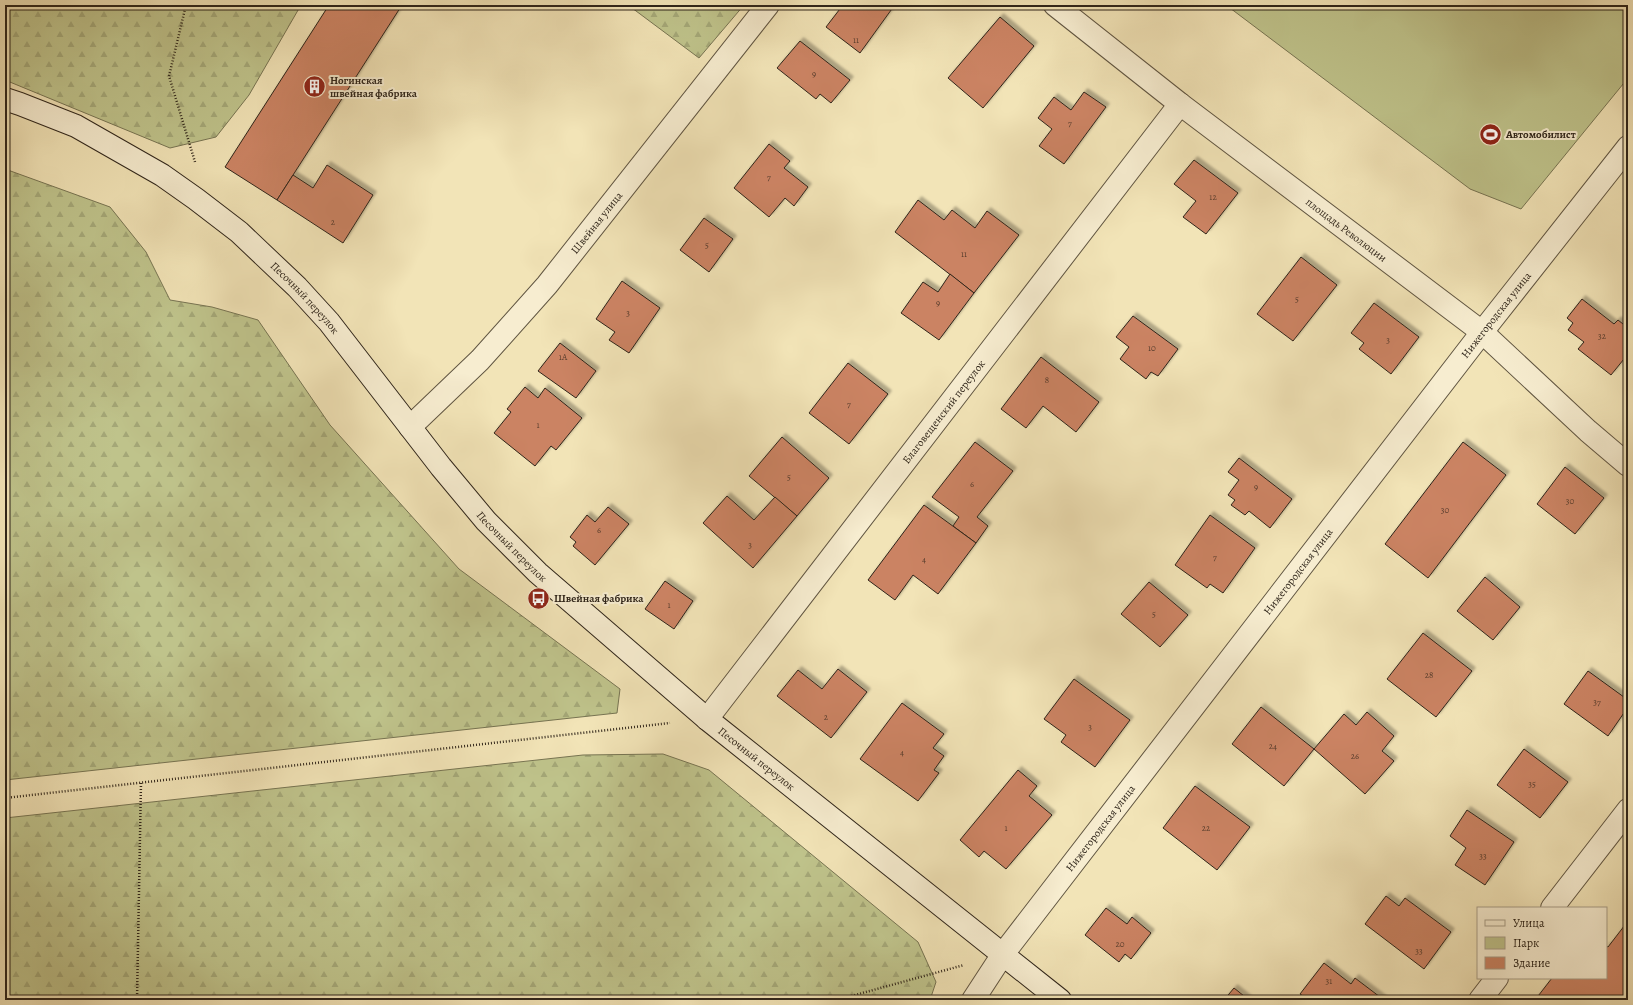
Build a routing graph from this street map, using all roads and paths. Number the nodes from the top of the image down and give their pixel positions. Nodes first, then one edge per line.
1 (186, 5) edge
2 (768, 5) edge
3 (1055, 5) edge
4 (5, 99) edge
5 (1180, 104) junction
6 (1628, 147) edge
7 (195, 162) dead end
8 (1482, 332) junction
9 (410, 427) junction
10 (1628, 465) edge
11 (707, 719) junction
12 (141, 782) junction
13 (5, 798) edge
14 (1628, 810) edge
15 (1553, 907) edge
16 (1003, 954) junction
17 (1496, 979) edge
18 (137, 1000) edge
19 (837, 1000) edge
20 (973, 1000) edge
21 (1060, 1000) edge
22 (1480, 1000) edge

1 - 7 path
2 - 9 street, Швейная улица
3 - 5 street, площадь Революции
4 - 9 street, Песочный переулок
5 - 8 street, площадь Революции
5 - 11 street, Благовещенский переулок
6 - 8 street, Нижегородская улица
8 - 10 street, площадь Революции
8 - 16 street, Нижегородская улица
9 - 11 street, Песочный переулок
11 - 12 path
11 - 16 street, Песочный переулок
12 - 13 path
12 - 18 path
14 - 15 street
16 - 19 path
16 - 20 street, Нижегородская улица
16 - 21 street, Песочный переулок
17 - 22 street

